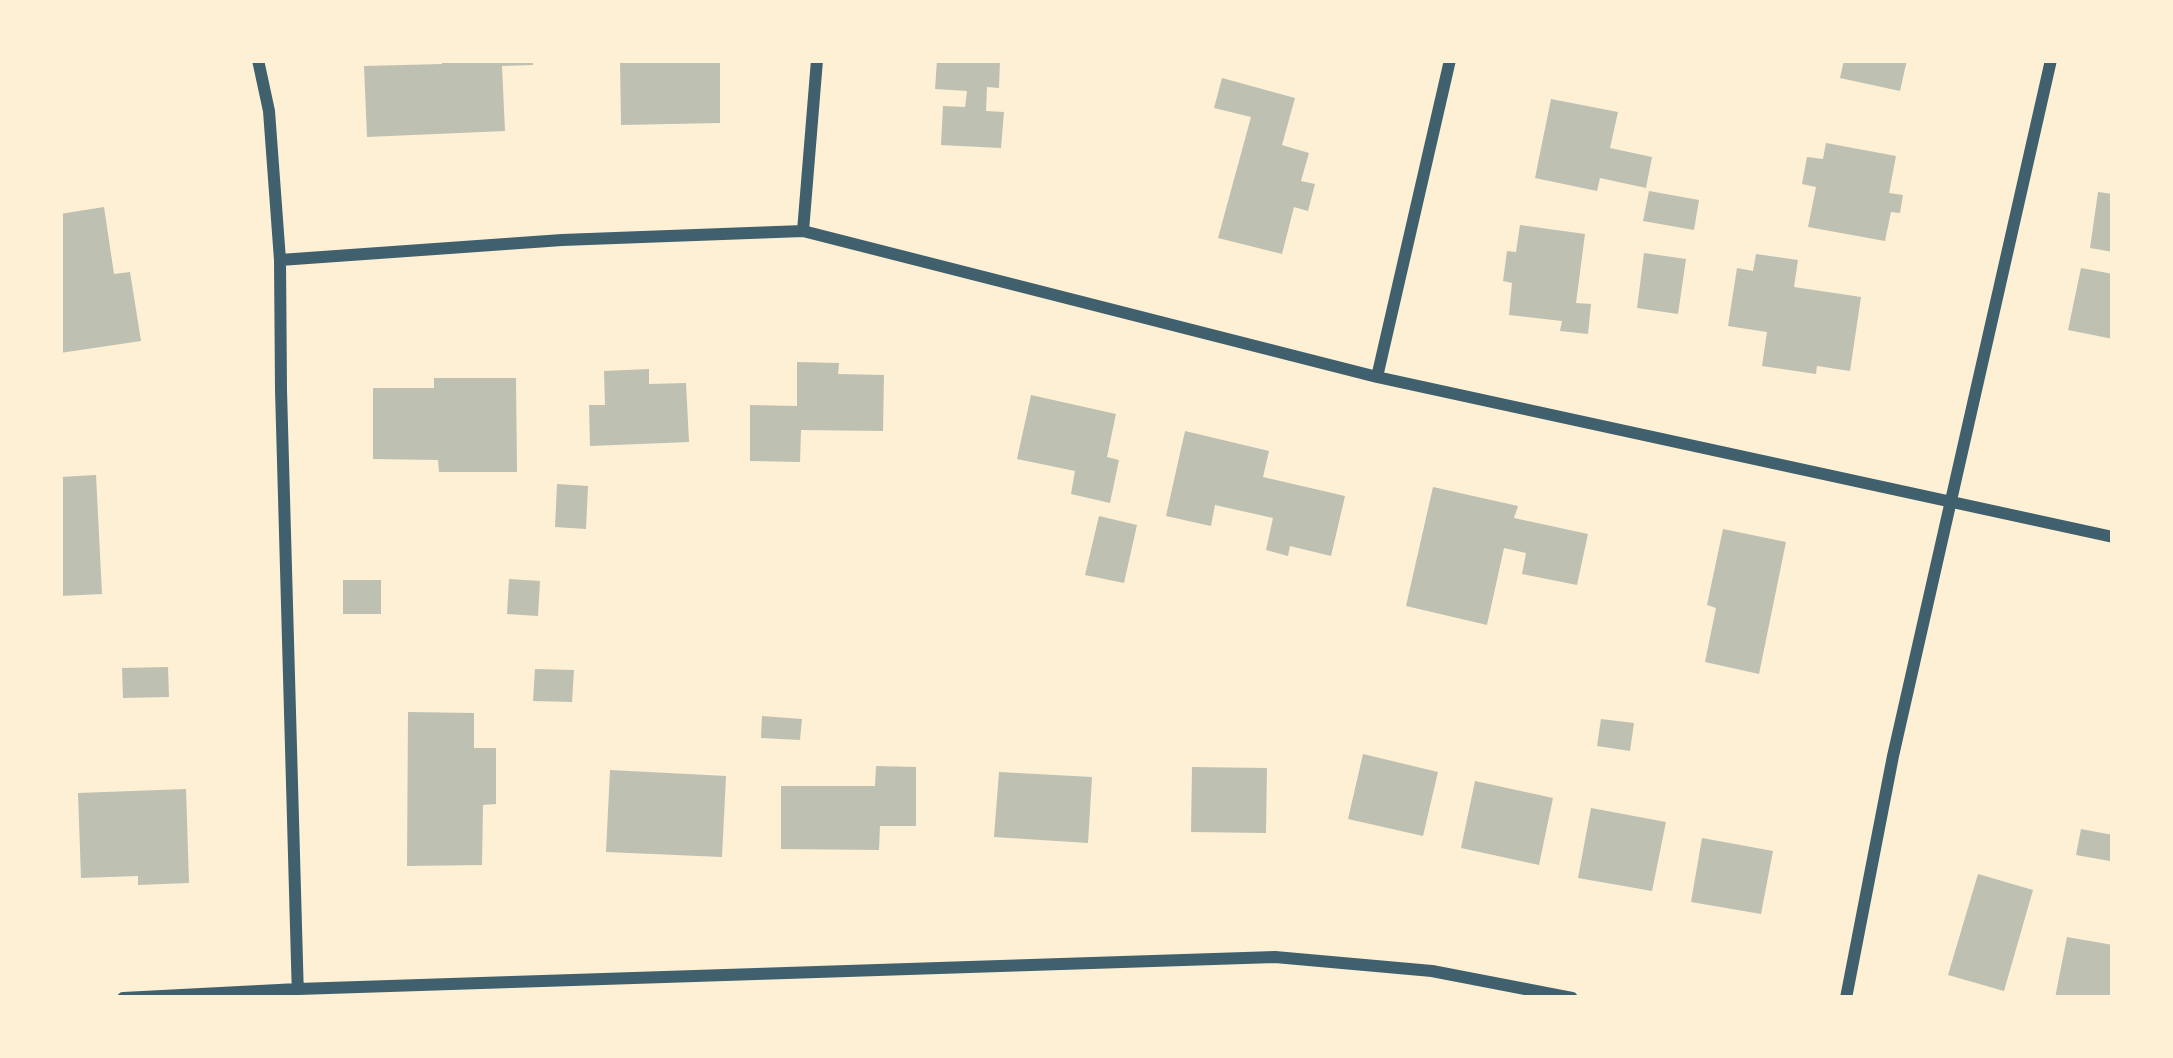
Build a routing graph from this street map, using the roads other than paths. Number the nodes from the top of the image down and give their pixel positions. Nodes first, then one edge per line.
1 (258, 60) edge
2 (817, 60) edge
3 (1450, 60) edge
4 (2051, 60) edge
5 (803, 231) junction
6 (280, 260) junction
7 (1377, 377) junction
8 (1949, 500) junction
9 (2113, 537) edge
10 (298, 994) edge
11 (123, 998) edge
12 (1572, 998) edge
13 (1846, 998) edge

1 - 6 street
2 - 5 street
3 - 7 street
4 - 8 street
5 - 6 street
5 - 7 street
6 - 10 street
7 - 8 street
8 - 9 street
8 - 13 street
10 - 11 street
10 - 12 street

